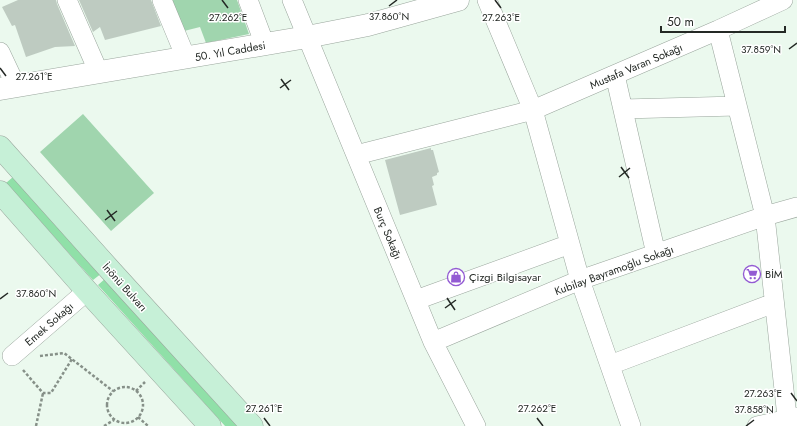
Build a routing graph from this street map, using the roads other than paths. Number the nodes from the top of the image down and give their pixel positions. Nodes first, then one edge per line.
1 (67, 0) edge
2 (162, 0) edge
3 (248, 0) edge
4 (292, 0) edge
5 (458, 0) edge
6 (486, 0) edge
7 (783, 0) edge
8 (718, 30) junction
9 (306, 37) junction
10 (265, 45) junction
11 (0, 52) edge
12 (186, 58) junction
13 (99, 73) junction
14 (615, 75) junction
15 (8, 88) edge
16 (737, 106) junction
17 (623, 109) junction
18 (533, 110) junction
19 (0, 147) edge
20 (356, 155) junction
21 (0, 192) edge
22 (797, 207) edge
23 (765, 216) junction
24 (570, 244) junction
25 (656, 254) junction
26 (580, 280) junction
27 (87, 291) junction
28 (416, 300) junction
29 (774, 303) junction
30 (433, 342) junction
31 (12, 356) road end
32 (610, 365) junction
33 (792, 421) edge
34 (210, 426) edge
35 (252, 426) edge
36 (476, 426) edge
37 (631, 426) edge
38 (757, 426) edge

1 - 13 street
2 - 12 street
3 - 10 street
4 - 9 street, Burç Sokağı
5 - 9 street, 50. Yıl Caddesi
6 - 18 street
7 - 8 street, Mustafa Varan Sokağı
8 - 14 street, Mustafa Varan Sokağı
8 - 16 street
9 - 10 street, 50. Yıl Caddesi
9 - 20 street, Burç Sokağı
10 - 12 street, 50. Yıl Caddesi
11 - 15 street
12 - 13 street, 50. Yıl Caddesi
13 - 15 street, 50. Yıl Caddesi
14 - 17 street
14 - 18 street, Mustafa Varan Sokağı
16 - 17 street
16 - 23 street
17 - 25 street
18 - 20 street, Mustafa Varan Sokağı
18 - 24 street
19 - 35 main road, İnönü Bulvarı
20 - 28 street, Burç Sokağı
21 - 27 main road
22 - 23 street, Kubilay Bayramoğlu Sokağı
23 - 25 street, Kubilay Bayramoğlu Sokağı
23 - 29 street
24 - 26 street
24 - 28 street
25 - 26 street, Kubilay Bayramoğlu Sokağı
26 - 30 street, Kubilay Bayramoğlu Sokağı
26 - 32 street
27 - 31 street, Emek Sokağı
27 - 34 main road
28 - 30 street, Burç Sokağı
29 - 32 street
29 - 33 street
30 - 36 street, Burç Sokağı
32 - 37 street
33 - 38 street

